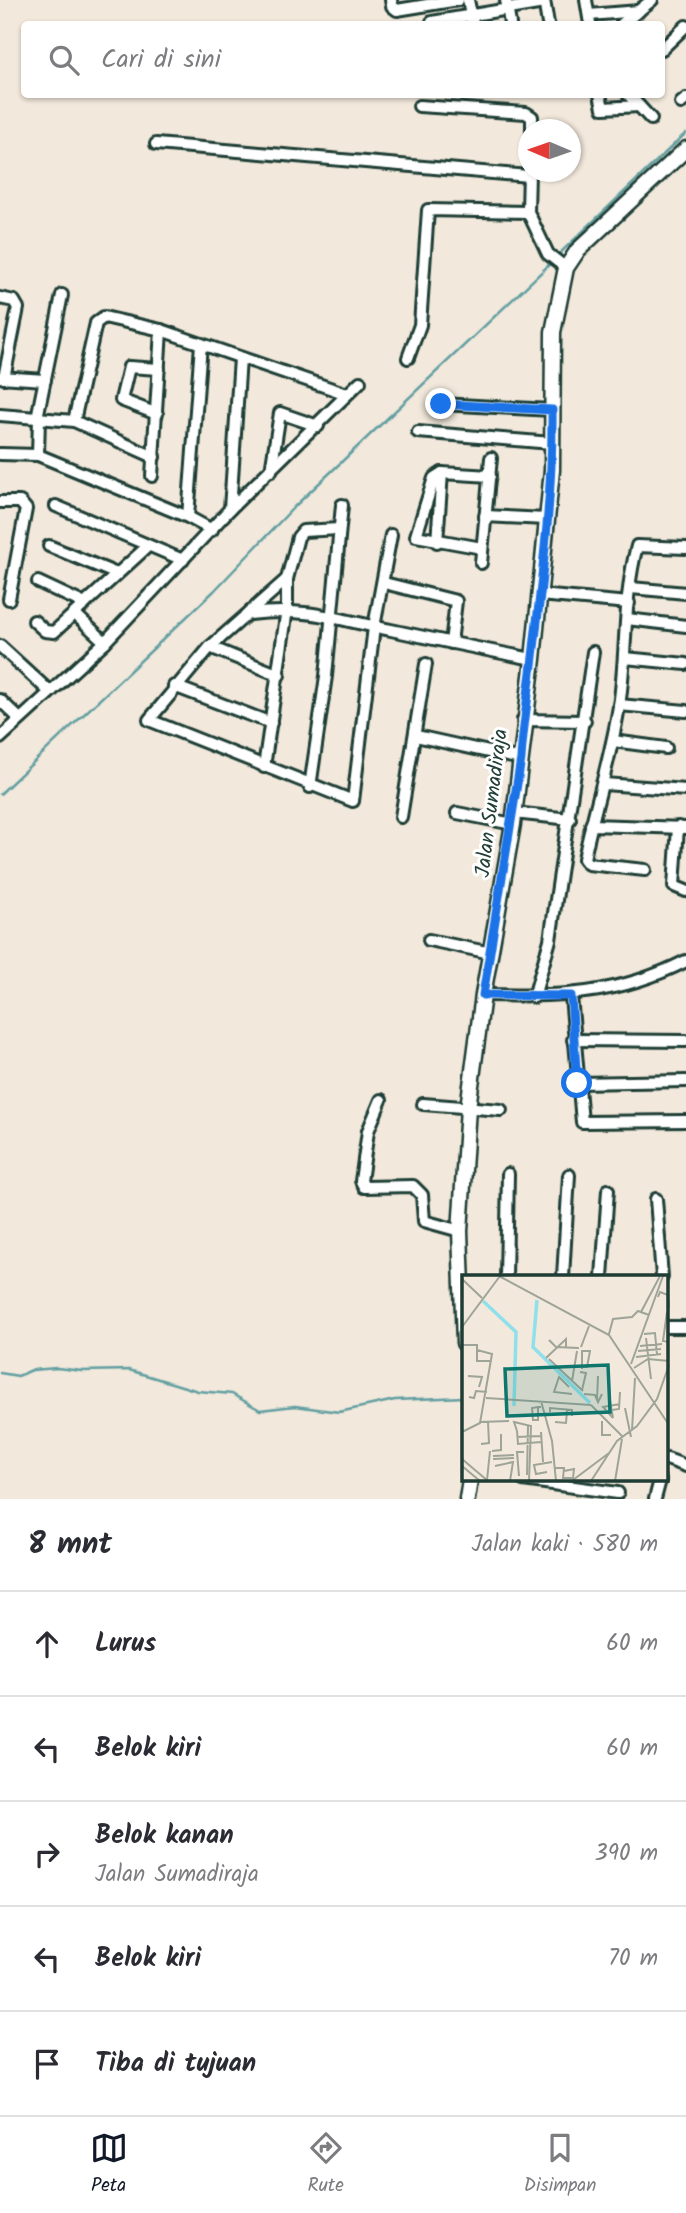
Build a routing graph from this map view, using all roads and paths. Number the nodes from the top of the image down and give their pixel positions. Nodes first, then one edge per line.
1 (391, 0) edge
2 (458, 0) edge
3 (468, 0) edge
4 (586, 0) edge
5 (652, 0) edge
6 (430, 2) edge
7 (544, 2) edge
8 (507, 5) edge
9 (639, 11) junction
10 (472, 20) edge
11 (590, 20) edge
12 (432, 21) edge
13 (547, 21) edge
14 (626, 21) edge
15 (686, 26) edge
16 (665, 46) edge
17 (601, 98) edge
18 (632, 98) edge
19 (419, 106) dead end
20 (639, 106) junction
21 (532, 119) edge
22 (651, 119) dead end
23 (156, 144) dead end
24 (686, 149) edge
25 (518, 173) edge
26 (528, 182) edge
27 (528, 212) junction
28 (562, 266) junction
29 (62, 295) dead end
30 (0, 298) edge
31 (161, 330) junction
32 (201, 344) junction
33 (240, 358) junction
34 (408, 358) dead end
35 (159, 369) junction
36 (2, 377) edge
37 (45, 380) junction
38 (360, 382) dead end
39 (346, 394) junction
40 (441, 404) dead end
41 (552, 410) junction
42 (157, 414) junction
43 (0, 415) edge
44 (38, 418) junction
45 (74, 421) junction
46 (318, 426) junction
47 (418, 432) dead end
48 (552, 443) junction
49 (0, 454) edge
50 (38, 454) junction
51 (154, 457) junction
52 (491, 458) dead end
53 (271, 471) junction
54 (442, 473) junction
55 (152, 476) dead end
56 (489, 476) junction
57 (0, 502) edge
58 (342, 505) dead end
59 (56, 506) dead end
60 (230, 509) junction
61 (485, 516) junction
62 (188, 517) junction
63 (546, 519) junction
64 (339, 529) junction
65 (212, 530) junction
66 (391, 535) dead end
67 (437, 542) junction
68 (49, 546) dead end
69 (148, 547) junction
70 (482, 548) junction
71 (686, 548) edge
72 (183, 560) junction
73 (481, 563) dead end
74 (117, 574) junction
75 (288, 579) junction
76 (0, 580) edge
77 (12, 582) junction
78 (37, 582) dead end
79 (384, 583) junction
80 (631, 588) junction
81 (686, 593) edge
82 (539, 595) junction
83 (9, 599) dead end
84 (629, 603) junction
85 (85, 604) junction
86 (288, 609) junction
87 (75, 614) junction
88 (249, 614) junction
89 (332, 615) junction
90 (627, 620) junction
91 (34, 621) dead end
92 (686, 626) edge
93 (374, 627) junction
94 (105, 642) junction
95 (451, 643) junction
96 (0, 646) edge
97 (210, 647) junction
98 (593, 652) dead end
99 (625, 658) junction
100 (533, 659) junction
101 (426, 664) dead end
102 (686, 664) edge
103 (279, 675) junction
104 (174, 687) junction
105 (50, 692) junction
106 (0, 701) edge
107 (619, 705) junction
108 (686, 711) edge
109 (20, 719) junction
110 (523, 720) junction
111 (584, 721) junction
112 (271, 723) junction
113 (416, 736) junction
114 (0, 738) edge
115 (613, 741) junction
116 (666, 748) dead end
117 (521, 759) junction
118 (264, 767) junction
119 (604, 784) junction
120 (310, 787) junction
121 (686, 790) edge
122 (457, 813) dead end
123 (401, 817) dead end
124 (514, 818) junction
125 (570, 819) junction
126 (591, 825) junction
127 (682, 828) edge
128 (645, 870) dead end
129 (686, 891) edge
130 (429, 940) dead end
131 (491, 953) junction
132 (686, 961) edge
133 (483, 995) junction
134 (571, 996) junction
135 (534, 997) junction
136 (573, 1040) junction
137 (686, 1041) edge
138 (686, 1081) edge
139 (577, 1083) junction
140 (381, 1100) dead end
141 (423, 1104) dead end
142 (468, 1108) junction
143 (501, 1110) dead end
144 (686, 1121) edge
145 (508, 1174) dead end
146 (569, 1175) dead end
147 (608, 1190) dead end
148 (656, 1199) dead end
149 (460, 1231) junction
150 (506, 1275) edge
151 (563, 1275) edge
152 (602, 1275) edge
153 (662, 1275) edge
154 (462, 1288) edge
155 (686, 1327) edge
156 (668, 1328) edge
157 (668, 1459) edge
158 (686, 1465) edge
159 (545, 1482) edge
160 (659, 1482) edge
161 (618, 1493) dead end
162 (655, 1499) edge

1 - 6 street
2 - 6 street
3 - 10 street
4 - 11 street
5 - 9 street
6 - 12 street
7 - 8 street
7 - 13 street
8 - 10 street
9 - 11 street
9 - 14 street
15 - 16 street
17 - 20 street
18 - 20 street
19 - 21 street
20 - 22 street
23 - 25 street
24 - 28 street
26 - 27 street
27 - 28 street
27 - 34 street
28 - 41 street, Jalan Sumadiraja
29 - 37 street
30 - 36 street
31 - 32 street
31 - 35 street
31 - 45 street
32 - 33 street
32 - 62 street
33 - 39 street
33 - 60 street
35 - 42 street
35 - 42 street
36 - 37 street
37 - 44 street
38 - 39 street
39 - 46 street
40 - 41 street
41 - 48 street, Jalan Sumadiraja
42 - 51 street
43 - 44 street
44 - 45 street
44 - 50 street
45 - 51 street
46 - 53 street
46 - 53 street
47 - 48 street
48 - 63 street, Jalan Sumadiraja
49 - 50 street
50 - 62 street
51 - 55 street
52 - 56 street
53 - 60 street
54 - 56 street
54 - 67 street
54 - 67 street
56 - 61 street
57 - 77 street
58 - 64 street
59 - 69 street
60 - 65 street
61 - 63 street
61 - 70 street
62 - 65 street
63 - 82 street, Jalan Sumadiraja
64 - 75 street
64 - 89 street
65 - 72 street
66 - 79 street
67 - 70 street
68 - 74 street
69 - 72 street
69 - 74 street
70 - 73 street
71 - 80 street
72 - 94 street
74 - 85 street
75 - 86 street
75 - 88 street
76 - 77 street
77 - 83 street
78 - 85 street
79 - 93 street
79 - 95 street
80 - 81 street
80 - 84 street
82 - 84 street
82 - 100 street, Jalan Sumadiraja
84 - 90 street
85 - 87 street
86 - 88 street
86 - 89 street
86 - 103 street
87 - 91 street
87 - 94 street
88 - 97 street
89 - 93 street
89 - 120 street
90 - 92 street
90 - 99 street
93 - 95 street
93 - 120 street
94 - 105 street
95 - 100 street
96 - 105 street
97 - 103 street
97 - 104 street
98 - 111 street
99 - 102 street
99 - 107 street
100 - 110 street, Jalan Sumadiraja
101 - 113 street
103 - 112 street
104 - 112 street
104 - 118 street
105 - 109 street
106 - 109 street
107 - 108 street
107 - 115 street
109 - 114 street
110 - 111 street
110 - 117 street, Jalan Sumadiraja
111 - 125 street
112 - 118 street
113 - 117 street
113 - 123 street
115 - 116 street
115 - 119 street
117 - 124 street, Jalan Sumadiraja
118 - 120 street
119 - 121 street
119 - 126 street
122 - 124 street
124 - 125 street
124 - 131 street, Jalan Sumadiraja
125 - 135 street
126 - 127 street
126 - 128 street
127 - 129 street
130 - 131 street
131 - 133 street, Jalan Sumadiraja
132 - 134 street
133 - 135 street
133 - 142 street, Jalan Sumadiraja
134 - 135 street
134 - 136 street
136 - 137 street
136 - 139 street
138 - 139 street
139 - 144 street
140 - 149 street
141 - 142 street
142 - 143 street
142 - 149 street, Jalan Sumadiraja
145 - 150 street
146 - 151 street
147 - 152 street
148 - 153 street
149 - 154 street, Jalan Sumadiraja
155 - 156 street
157 - 158 street
159 - 161 street
160 - 162 street

